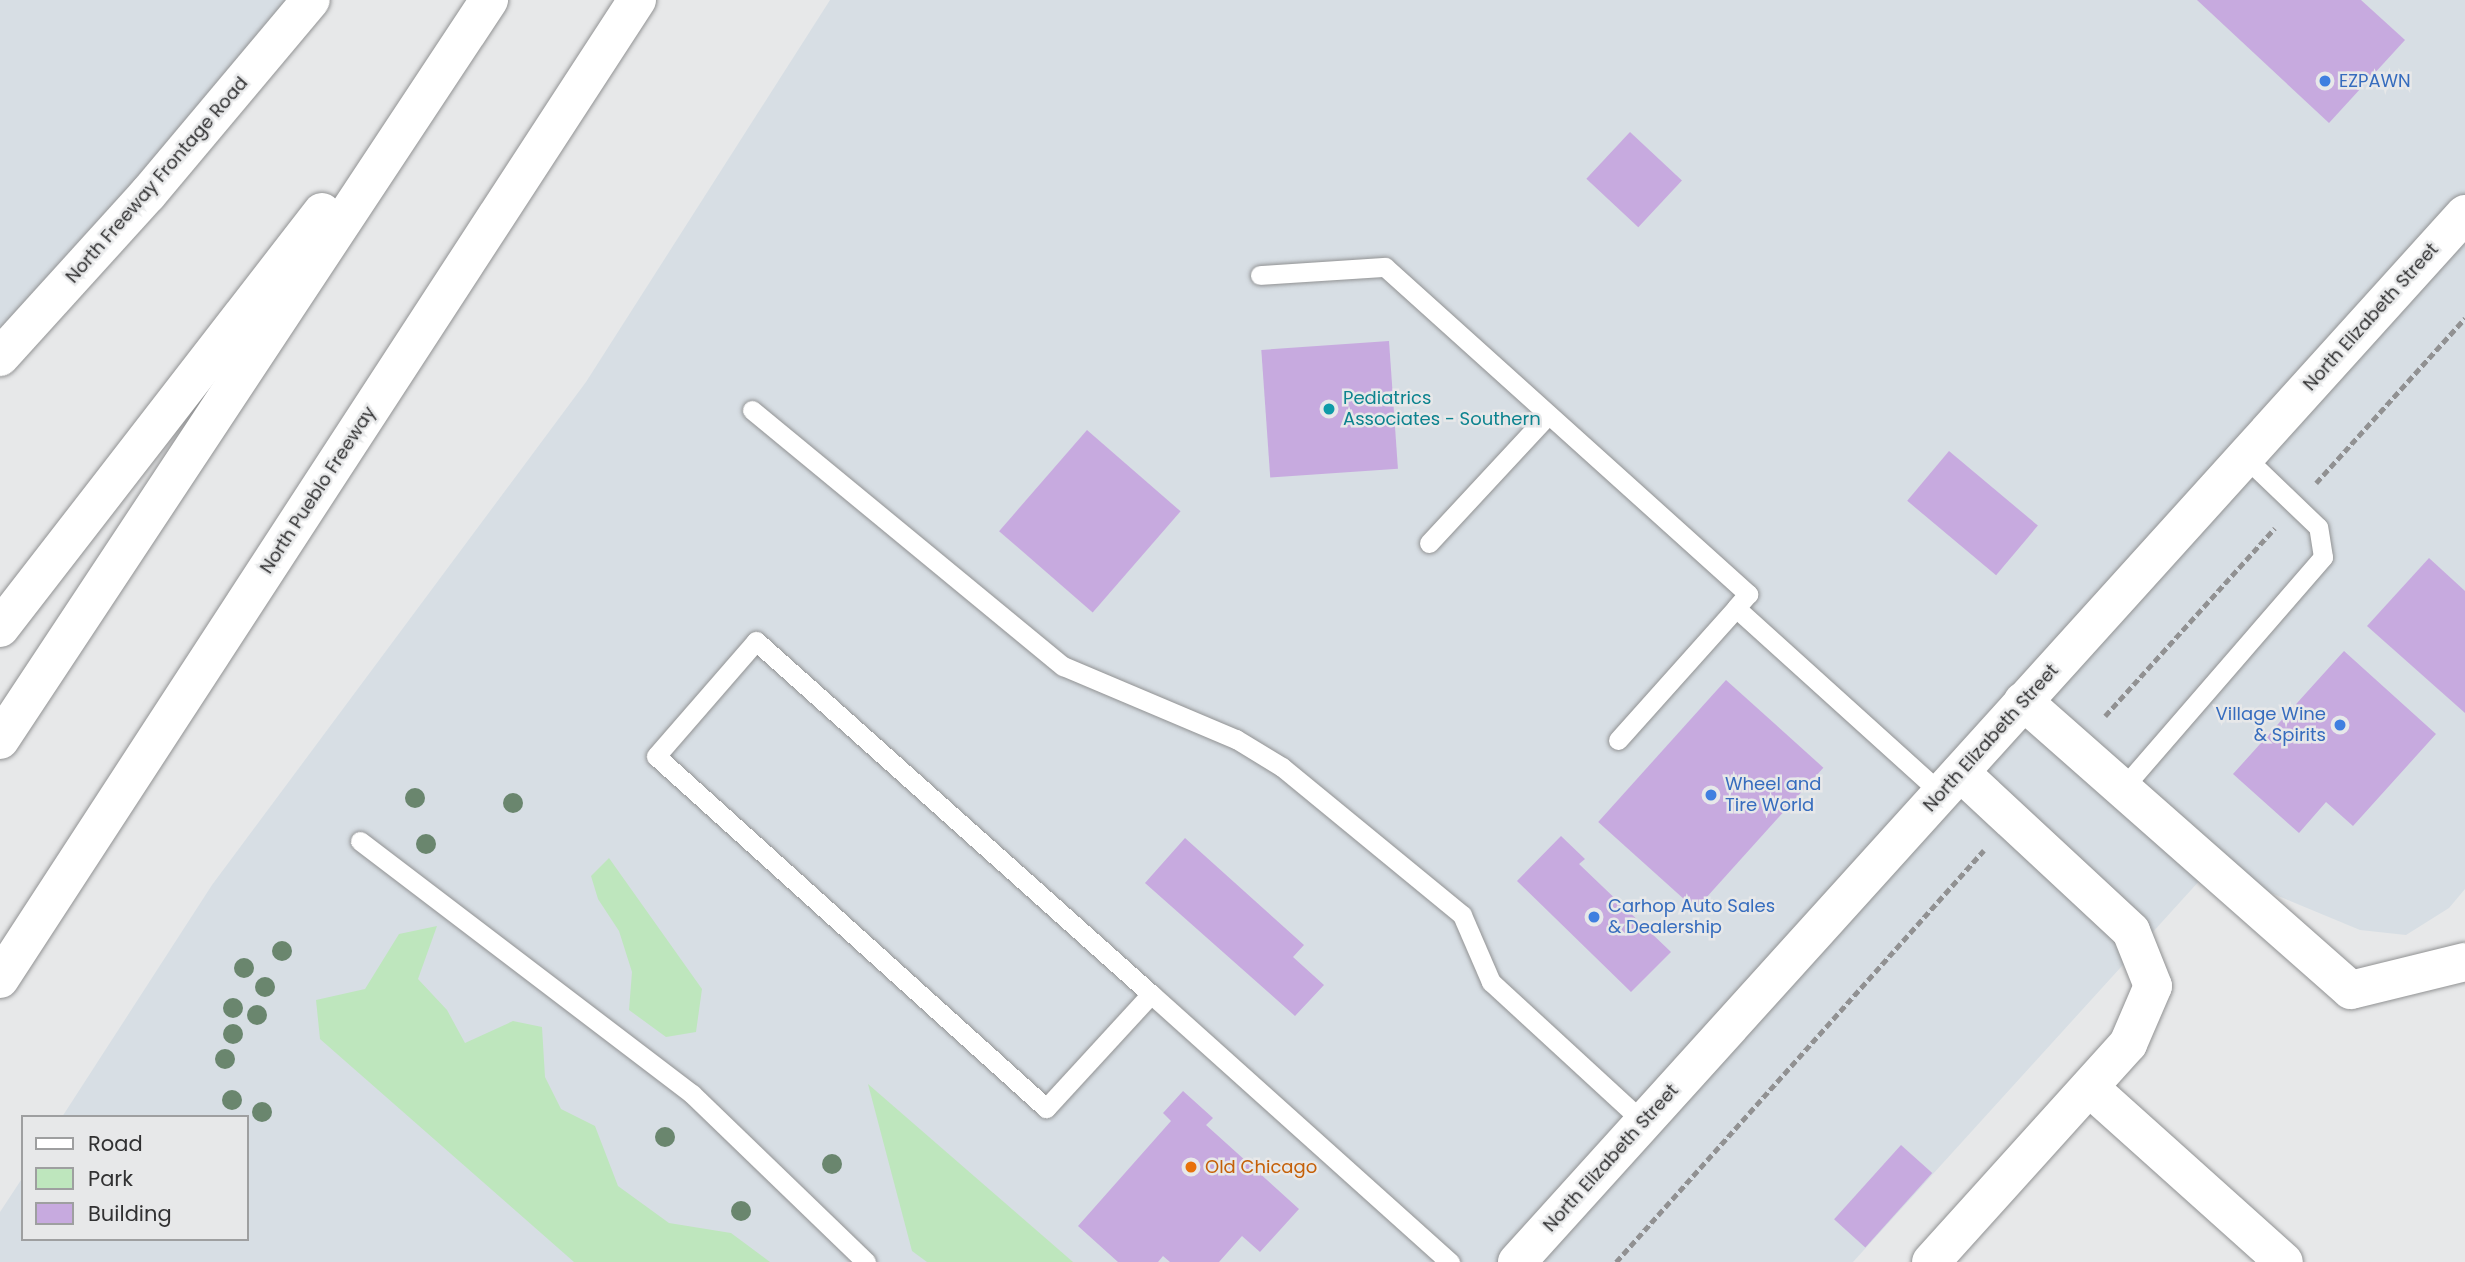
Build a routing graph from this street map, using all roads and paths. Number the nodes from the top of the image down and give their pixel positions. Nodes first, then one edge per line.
1 (311, 0) edge
2 (487, 0) edge
3 (637, 0) edge
4 (2465, 214) edge
5 (1260, 275) dead end
6 (0, 357) edge
7 (752, 410) dead end
8 (1548, 415) junction
9 (2245, 457) junction
10 (1429, 543) dead end
11 (1736, 608) junction
12 (0, 628) edge
13 (2023, 701) junction
14 (0, 740) edge
15 (1618, 740) dead end
16 (1950, 783) junction
17 (2122, 789) junction
18 (360, 841) dead end
19 (2465, 962) edge
20 (0, 979) edge
21 (1151, 995) junction
22 (2091, 1089) junction
23 (1643, 1122) junction
24 (866, 1262) edge
25 (1450, 1262) edge
26 (1517, 1262) edge
27 (1931, 1262) edge
28 (2284, 1262) edge

1 - 6 main road, North Freeway Frontage Road
2 - 12 main road
2 - 14 main road
3 - 20 main road, North Pueblo Freeway
4 - 9 main road, North Elizabeth Street
5 - 8 lane
7 - 23 lane
8 - 10 lane
8 - 11 lane
9 - 13 main road, North Elizabeth Street
9 - 17 lane
11 - 15 lane
11 - 16 lane
13 - 16 main road, North Elizabeth Street
13 - 17 main road
16 - 22 main road
16 - 23 main road, North Elizabeth Street
17 - 19 main road
18 - 24 lane
21 - 21 lane
21 - 25 lane
22 - 27 main road
22 - 28 main road
23 - 26 main road, North Elizabeth Street

